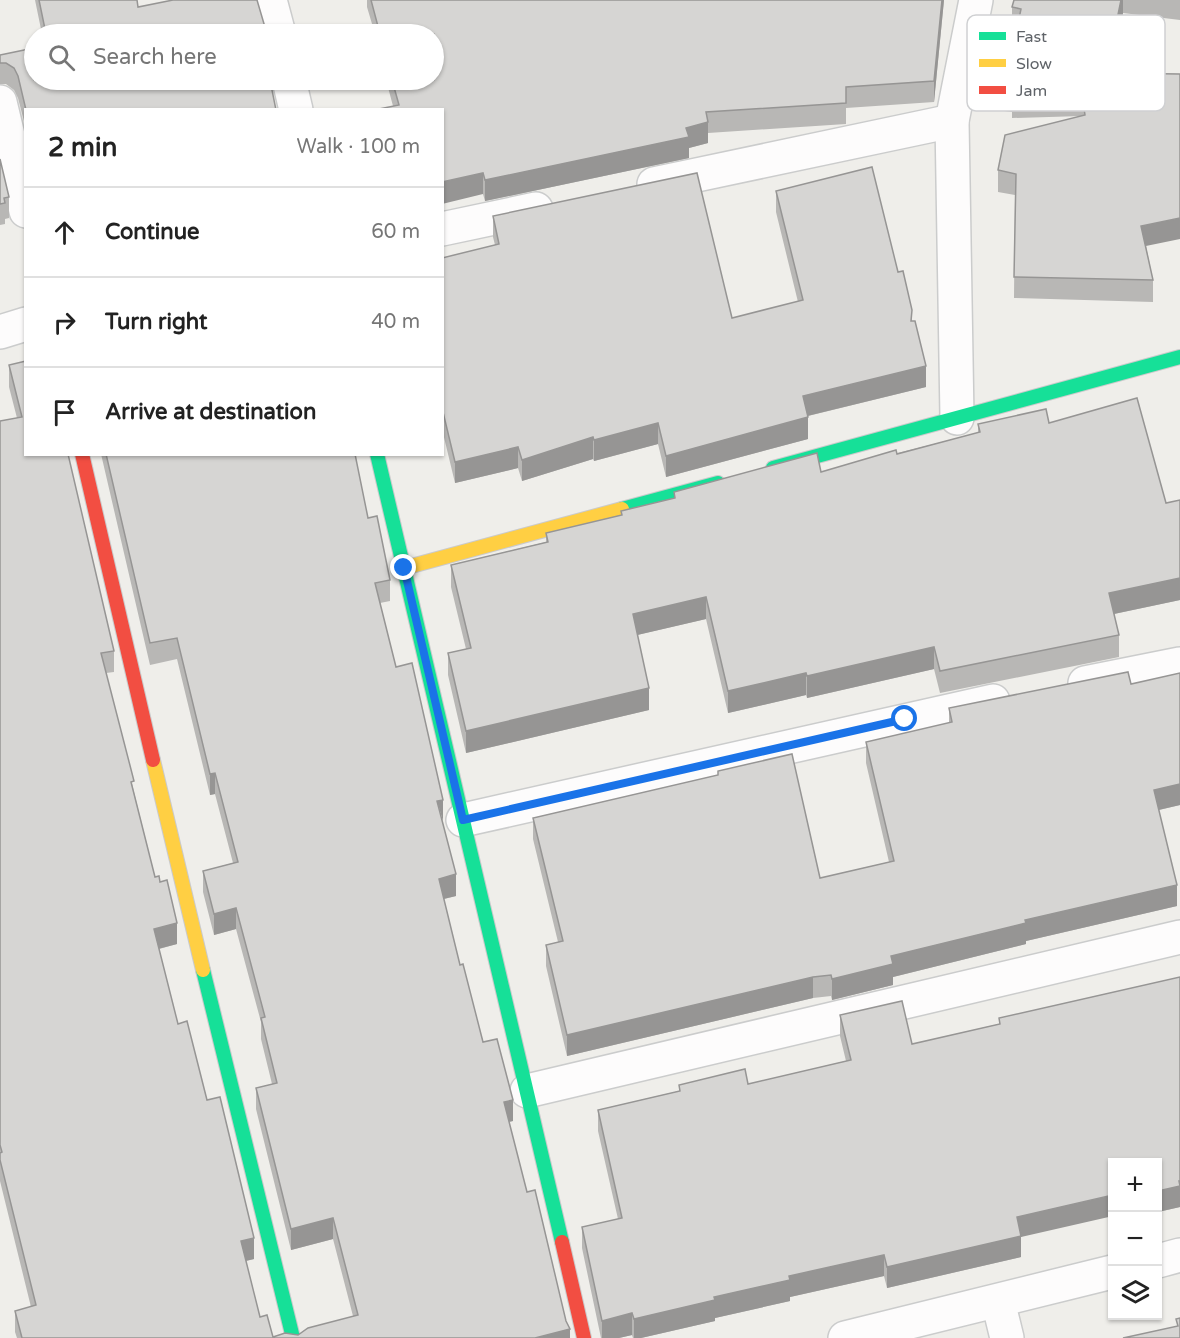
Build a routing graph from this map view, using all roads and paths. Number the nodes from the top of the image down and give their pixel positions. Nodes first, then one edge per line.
1 (270, 0) edge
2 (976, 0) edge
3 (973, 15) edge
4 (276, 24) edge
5 (967, 45) edge
6 (291, 90) edge
7 (0, 102) edge
8 (296, 108) edge
9 (952, 121) junction
10 (628, 189) edge
11 (570, 202) edge
12 (24, 203) edge
13 (444, 229) edge
14 (24, 325) edge
15 (0, 332) edge
16 (1180, 357) edge
17 (957, 418) junction
18 (82, 456) edge
19 (377, 456) edge
20 (761, 471) edge
21 (726, 480) edge
22 (404, 568) junction
23 (1180, 664) edge
24 (1054, 689) edge
25 (1020, 696) edge
26 (463, 820) junction
27 (1180, 937) edge
28 (527, 1091) junction
29 (1180, 1255) edge
30 (1162, 1260) edge
31 (1108, 1273) edge
32 (998, 1301) junction
33 (292, 1338) edge
34 (584, 1338) edge
35 (845, 1338) edge
36 (1007, 1338) edge

1 - 4 street
2 - 3 street
5 - 9 street
6 - 8 street
7 - 12 street
9 - 10 street
9 - 17 street
11 - 13 street
14 - 15 street
16 - 17 street
17 - 20 street
18 - 33 street
19 - 22 street
21 - 22 street
22 - 26 street
23 - 24 street
25 - 26 street
26 - 28 street
27 - 28 street
28 - 34 street
29 - 30 street
31 - 32 street
32 - 35 street
32 - 36 street

